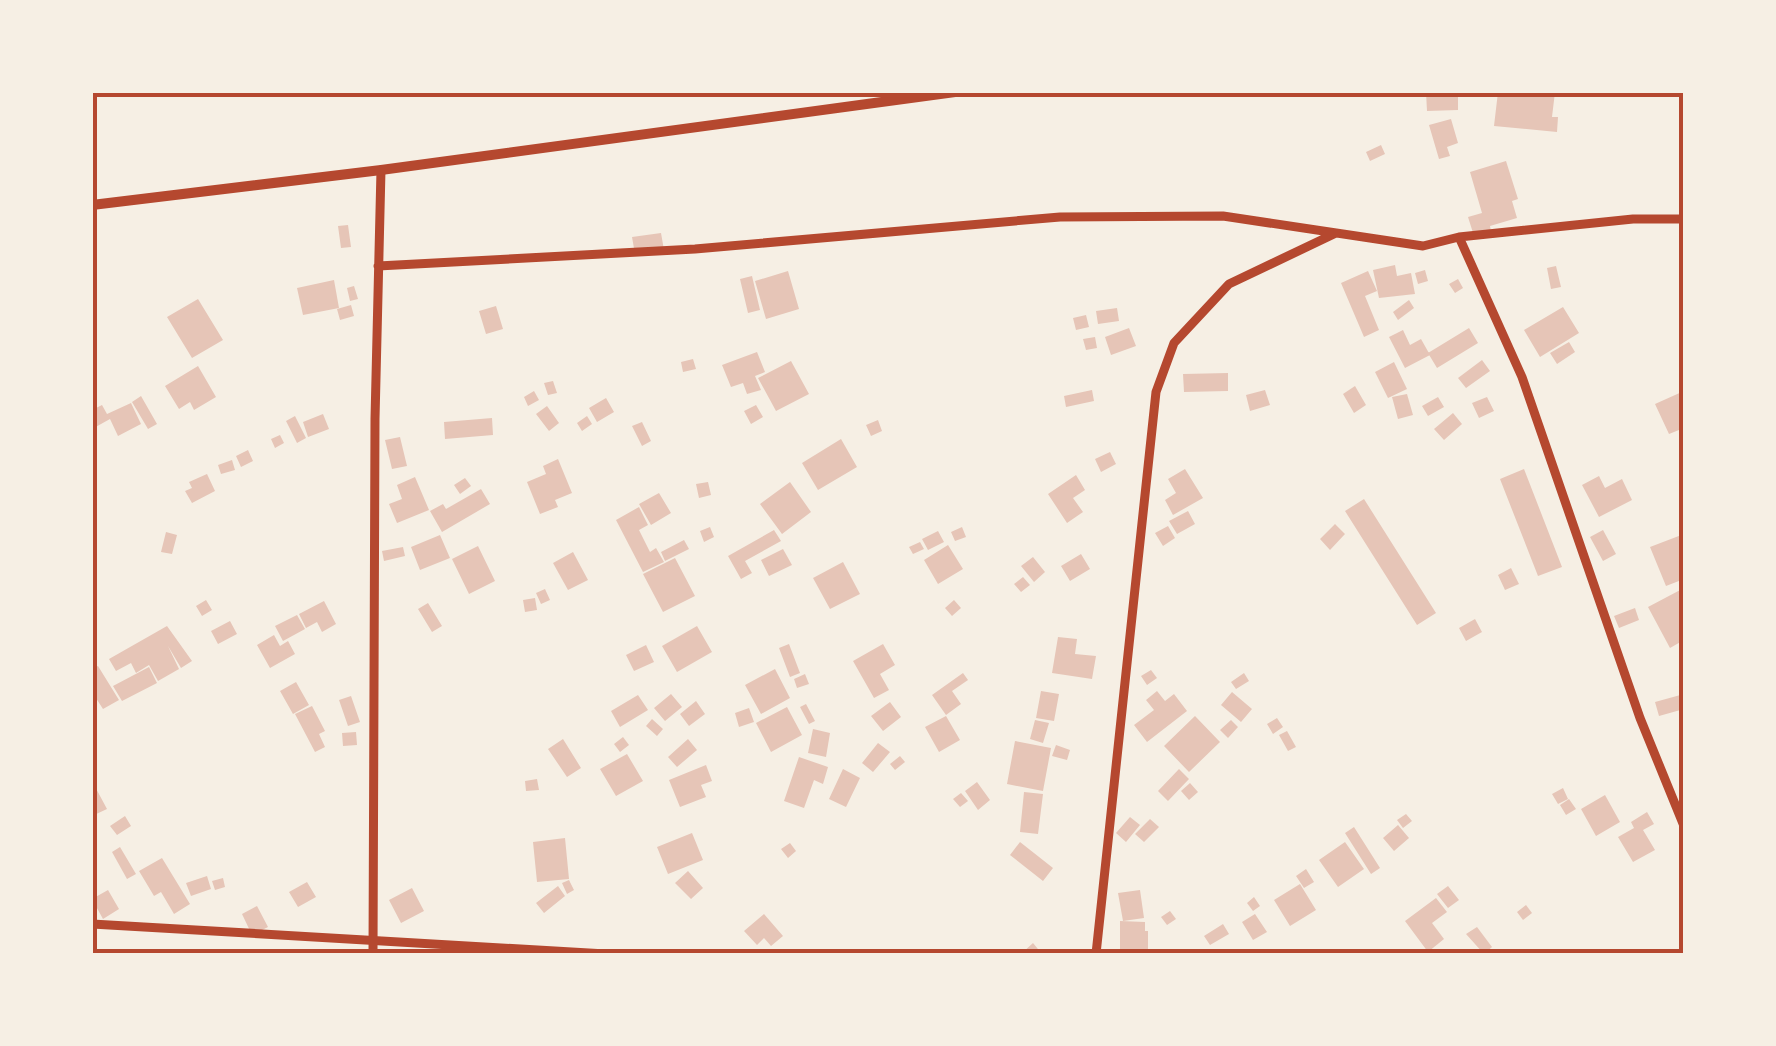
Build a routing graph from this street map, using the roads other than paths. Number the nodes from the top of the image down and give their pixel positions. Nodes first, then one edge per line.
1 (955, 92) edge
2 (381, 170) junction
3 (92, 205) edge
4 (1684, 219) edge
5 (1336, 233) junction
6 (1459, 237) junction
7 (378, 266) junction
8 (1684, 826) edge
9 (92, 924) edge
10 (374, 940) junction
11 (373, 954) edge
12 (606, 954) edge
13 (1096, 954) edge

1 - 2 street
2 - 3 street
2 - 7 street
4 - 6 street
5 - 6 street
5 - 7 street
5 - 13 street
6 - 8 street
7 - 10 street
9 - 10 street
10 - 11 street
10 - 12 street

